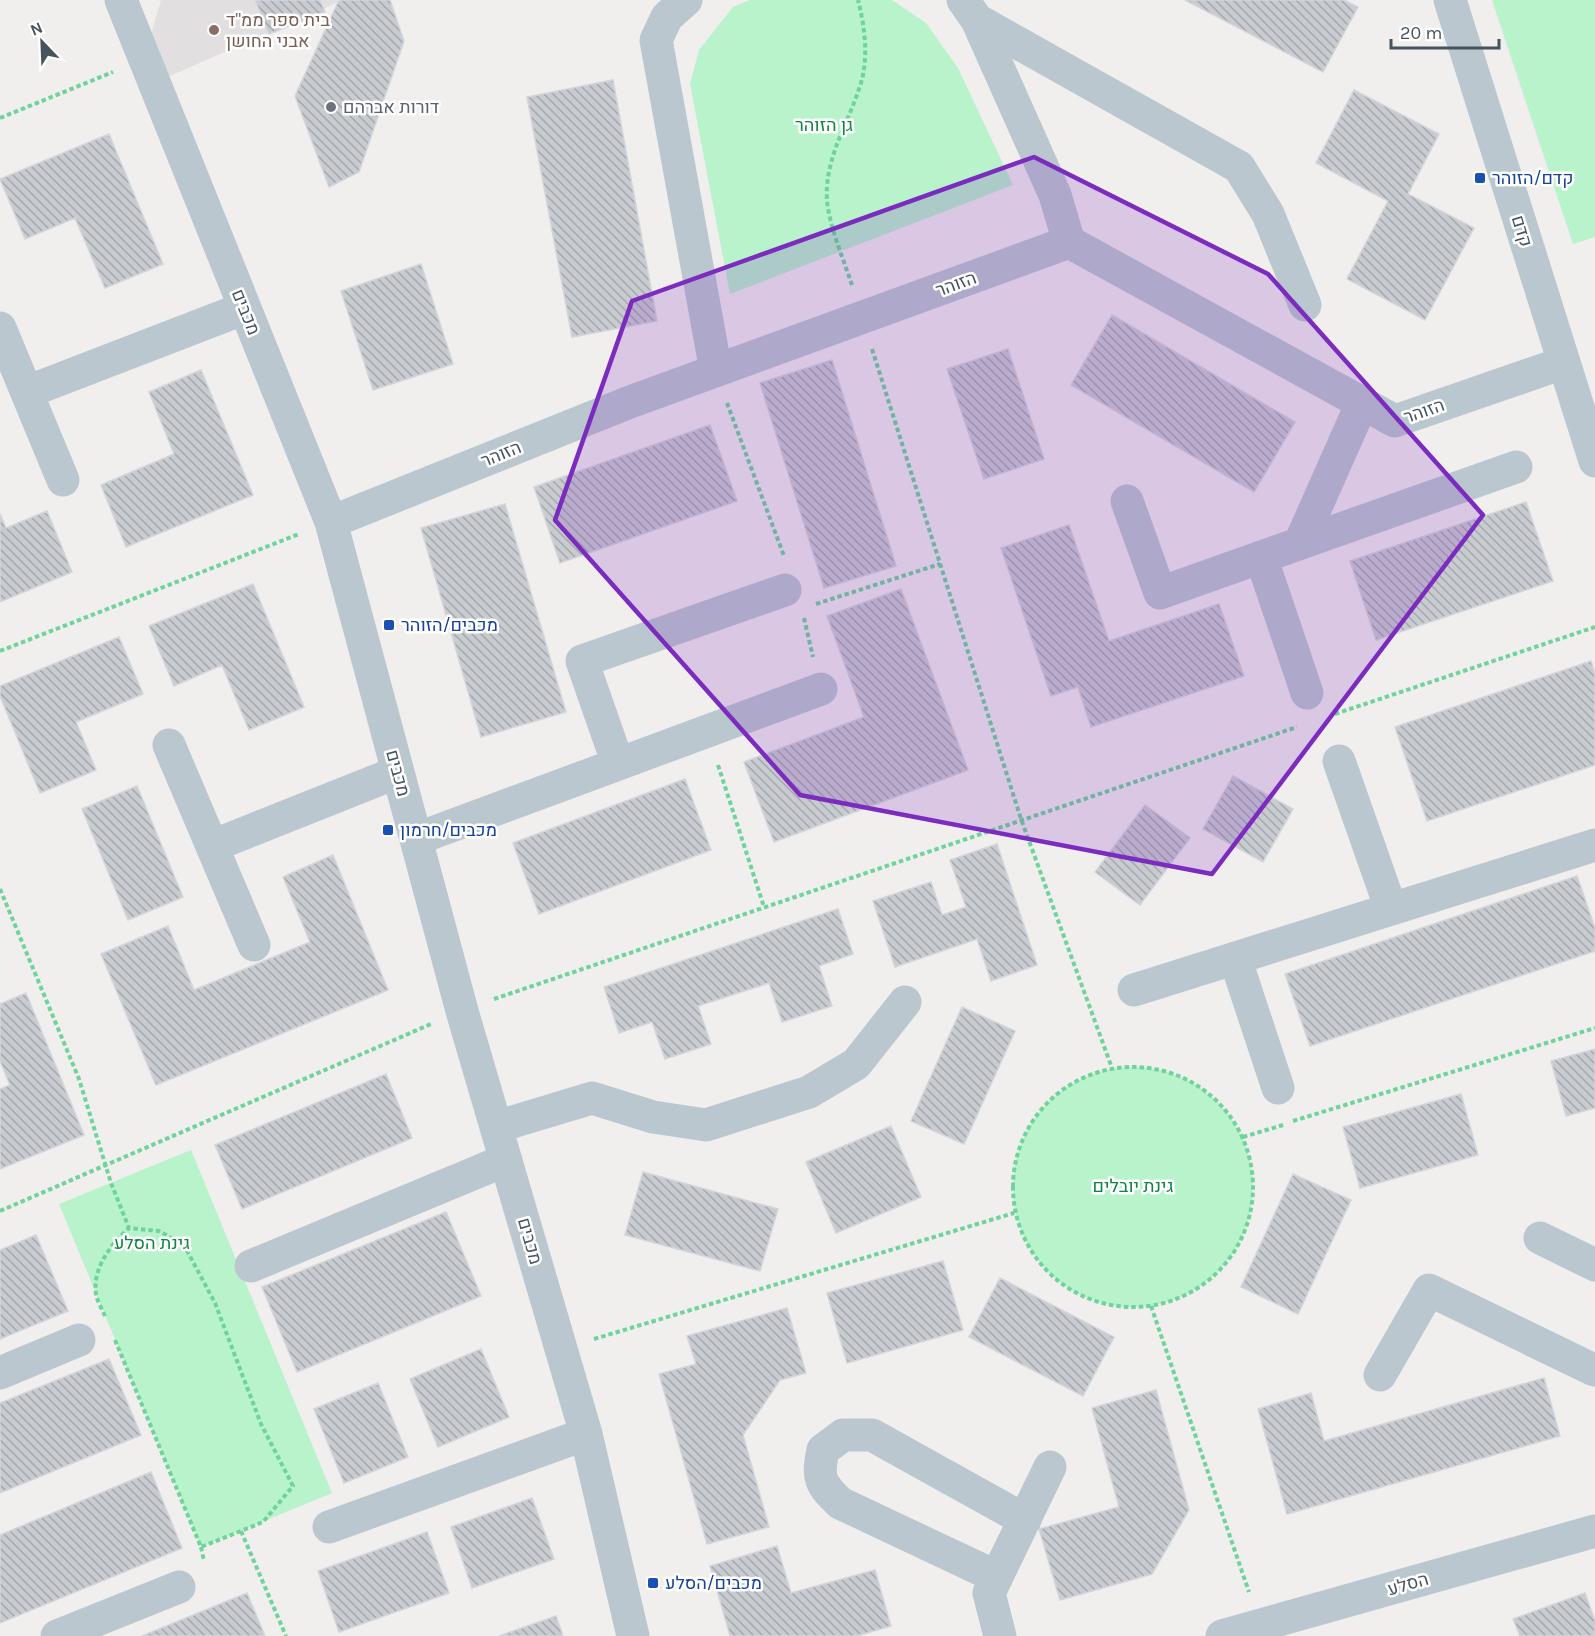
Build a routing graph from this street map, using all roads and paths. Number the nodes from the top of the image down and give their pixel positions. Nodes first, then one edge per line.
1 (121, 0) edge
2 (686, 0) edge
3 (858, 0) edge
4 (1450, 0) edge
5 (970, 10) edge
6 (144, 59) junction
7 (0, 118) edge
8 (1069, 242) junction
9 (1305, 305) dead end
10 (244, 308) junction
11 (862, 318) junction
12 (0, 328) edge
13 (1563, 363) junction
14 (716, 371) junction
15 (27, 392) junction
16 (1362, 403) junction
17 (1595, 461) edge
18 (1516, 467) dead end
19 (63, 480) dead end
20 (1127, 501) dead end
21 (331, 522) junction
22 (1300, 543) junction
23 (1261, 557) junction
24 (940, 564) junction
25 (794, 594) junction
26 (1595, 627) edge
27 (0, 651) edge
28 (821, 689) joint
29 (1316, 705) joint
30 (1302, 725) dead end
31 (169, 745) dead end
32 (715, 754) dead end
33 (1339, 761) dead end
34 (618, 764) junction
35 (398, 772) junction
36 (1021, 819) junction
37 (416, 839) junction
38 (1595, 845) edge
39 (212, 846) junction
40 (0, 889) edge
41 (764, 907) junction
42 (1391, 909) junction
43 (254, 945) dead end
44 (1235, 958) junction
45 (1134, 990) dead end
46 (905, 1002) dead end
47 (462, 1011) junction
48 (1595, 1028) edge
49 (1112, 1068) junction
50 (1278, 1088) dead end
51 (496, 1127) junction
52 (1243, 1137) junction
53 (506, 1160) junction
54 (105, 1165) junction
55 (0, 1211) edge
56 (1014, 1213) junction
57 (129, 1227) junction
58 (1540, 1238) dead end
59 (1595, 1265) edge
60 (251, 1266) dead end
61 (1151, 1306) junction
62 (109, 1326) dead end
63 (114, 1336) dead end
64 (79, 1340) dead end
65 (561, 1348) junction
66 (1595, 1370) edge
67 (0, 1373) edge
68 (1380, 1375) dead end
69 (586, 1434) junction
70 (1050, 1467) dead end
71 (1025, 1520) junction
72 (329, 1527) dead end
73 (241, 1531) junction
74 (1595, 1531) edge
75 (997, 1577) junction
76 (179, 1587) dead end
77 (1262, 1631) edge
78 (57, 1636) edge
79 (286, 1636) edge
80 (633, 1636) edge
81 (1000, 1636) edge
82 (1222, 1636) edge

1 - 6 street, מכבים
2 - 14 street
3 - 11 path
4 - 13 street, קדם
5 - 8 street
5 - 9 street
6 - 7 path
6 - 10 street, מכבים
8 - 11 street, הזוהר
8 - 16 street, הזוהר
10 - 15 street
10 - 21 street, מכבים
11 - 14 street, הזוהר
11 - 24 path
12 - 15 street
13 - 16 street, הזוהר
13 - 17 street, קדם
14 - 21 street, הזוהר
14 - 25 path
15 - 19 street
16 - 22 street
18 - 22 street
20 - 23 street
21 - 27 path
21 - 35 street, מכבים
22 - 23 street
23 - 29 street
24 - 25 path
24 - 36 path
25 - 28 path
25 - 34 street
26 - 29 path
28 - 34 street
30 - 36 path
31 - 39 street
32 - 41 path
33 - 42 street
34 - 37 street
35 - 37 street, מכבים
35 - 39 street
36 - 41 path
36 - 49 path
37 - 47 street, מכבים
38 - 42 street
39 - 43 street
40 - 54 path
41 - 47 path
42 - 44 street
44 - 45 street
44 - 50 street
46 - 51 street
47 - 51 street, מכבים
47 - 54 path
48 - 52 path
49 - 52 path
49 - 56 path
51 - 53 street, מכבים
52 - 61 path
53 - 60 street
53 - 65 street, מכבים
54 - 55 path
54 - 57 path
56 - 61 path
56 - 65 path
57 - 62 path
57 - 73 path
58 - 59 street
61 - 77 path
63 - 73 path
64 - 67 street
65 - 69 street, מכבים
66 - 68 street
69 - 72 street
69 - 80 street, מכבים
70 - 71 street
71 - 75 street
71 - 75 street
73 - 79 path
74 - 77 street, הסלע
75 - 81 street
76 - 78 street
77 - 82 street, הסלע

